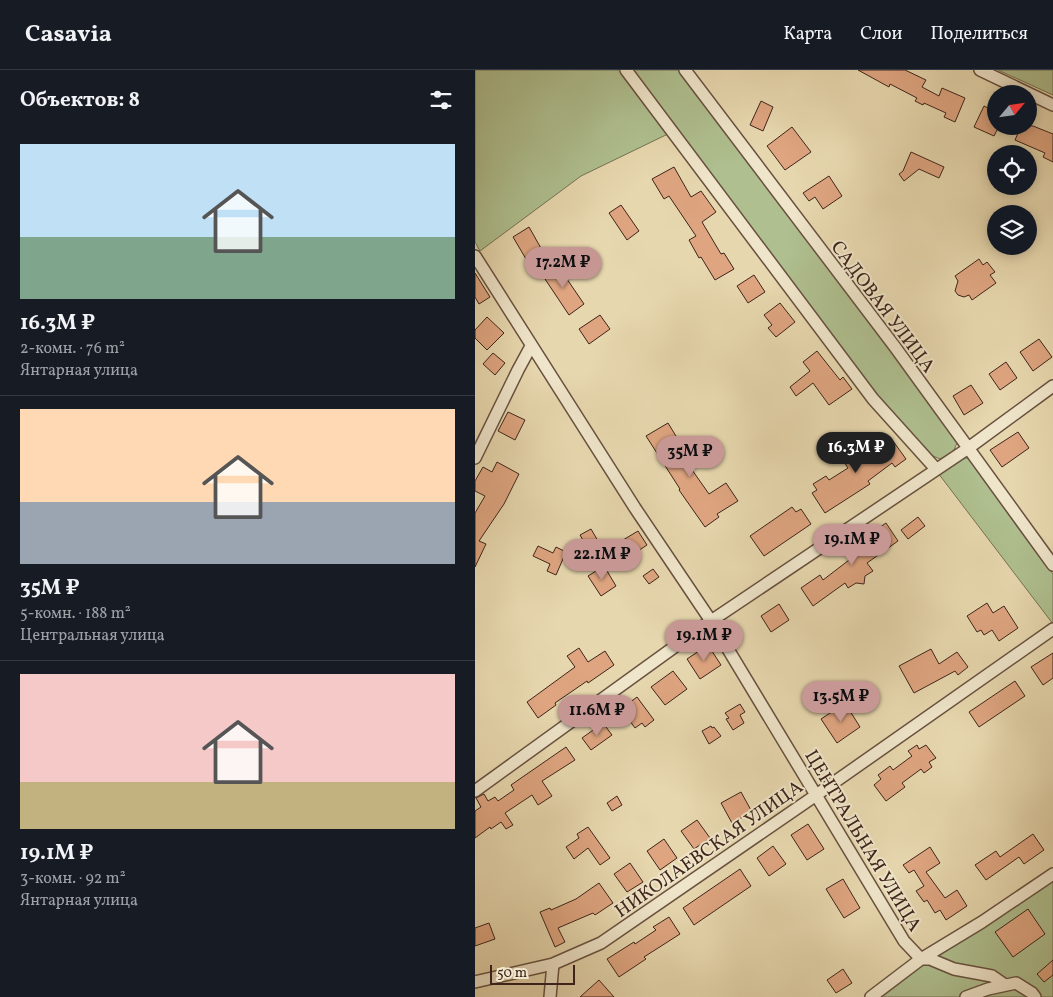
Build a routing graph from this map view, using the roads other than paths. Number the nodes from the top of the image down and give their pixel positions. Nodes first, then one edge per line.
1 (626, 70) edge
2 (685, 70) edge
3 (980, 70) edge
4 (1053, 105) edge
5 (475, 256) edge
6 (531, 346) junction
7 (1053, 386) edge
8 (967, 450) junction
9 (475, 458) edge
10 (936, 469) junction
11 (1053, 565) edge
12 (711, 622) junction
13 (1053, 629) edge
14 (475, 791) edge
15 (816, 795) junction
16 (1053, 874) edge
17 (921, 959) junction
18 (553, 964) junction
19 (475, 982) edge
20 (1005, 985) junction
21 (550, 997) edge
22 (871, 997) edge
23 (966, 997) edge
24 (1035, 997) edge

1 - 10 street
2 - 8 street, САДОВАЯ УЛИЦА
3 - 4 street
5 - 6 street, ЦЕНТРАЛЬНАЯ УЛИЦА
6 - 9 street
6 - 12 street, ЦЕНТРАЛЬНАЯ УЛИЦА
7 - 8 street
8 - 10 street
8 - 11 street, САДОВАЯ УЛИЦА
10 - 12 street
12 - 14 street
12 - 15 street, ЦЕНТРАЛЬНАЯ УЛИЦА
13 - 15 street, НИКОЛАЕВСКАЯ УЛИЦА
15 - 17 street, ЦЕНТРАЛЬНАЯ УЛИЦА
15 - 18 street, НИКОЛАЕВСКАЯ УЛИЦА
16 - 17 street
17 - 20 street
17 - 22 street
18 - 19 street, НИКОЛАЕВСКАЯ УЛИЦА
18 - 21 street
20 - 23 street
20 - 24 street

